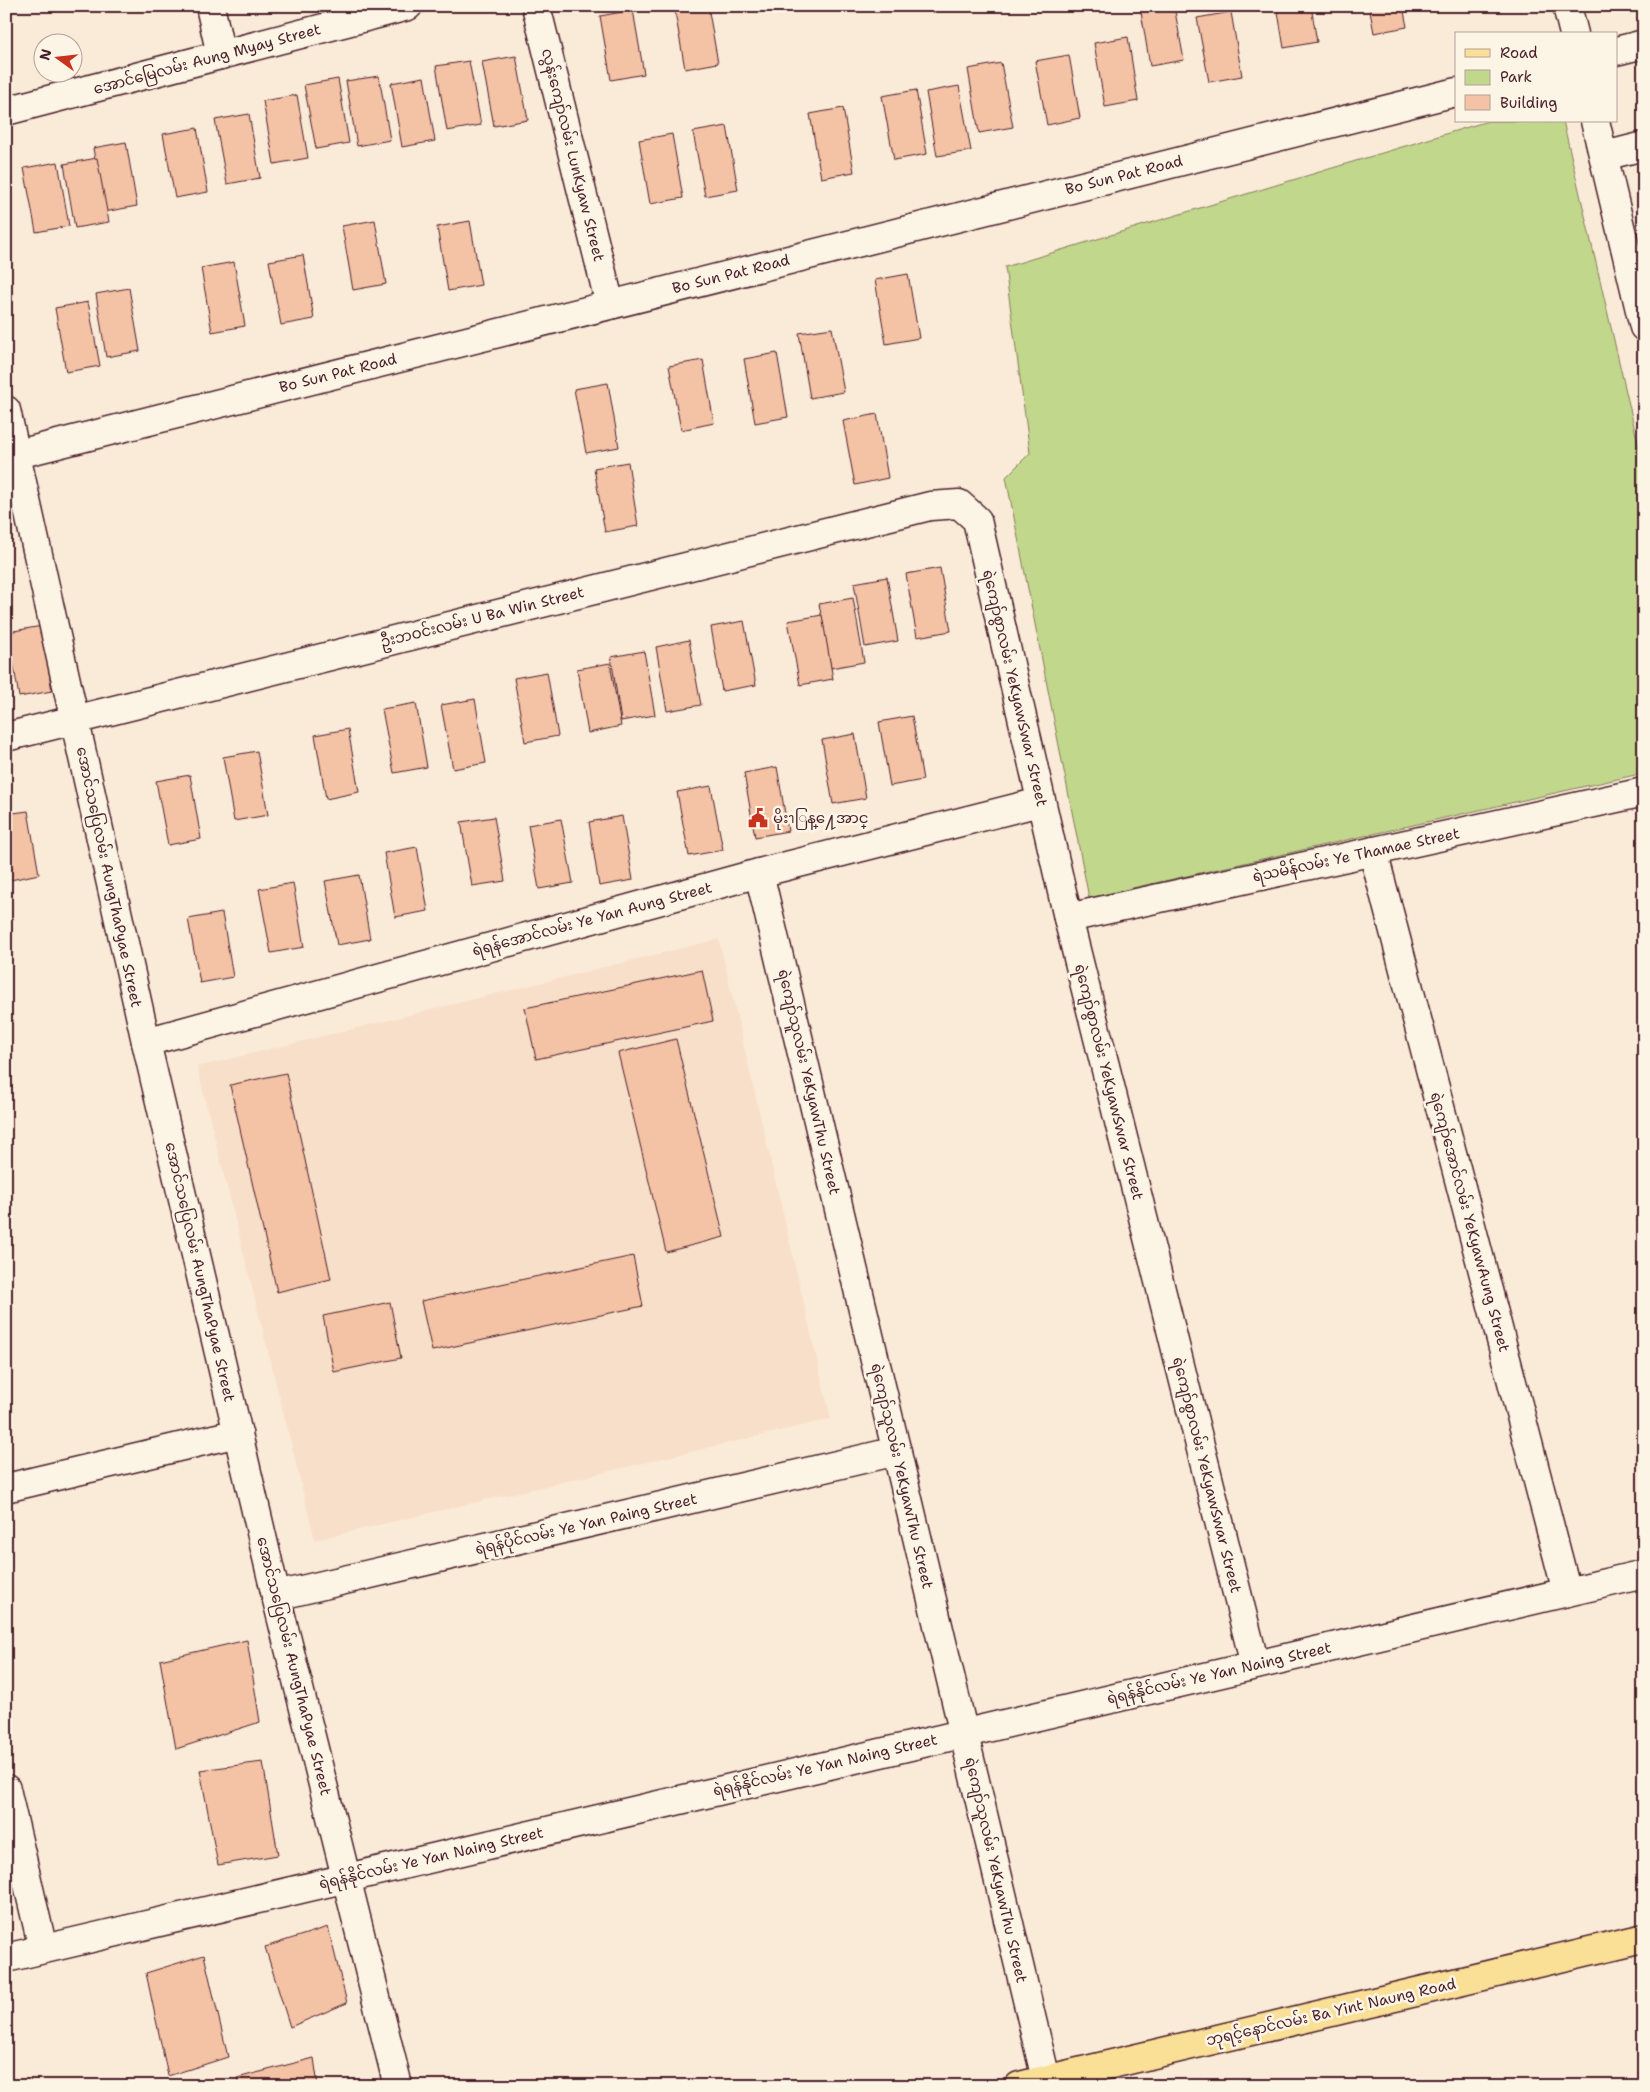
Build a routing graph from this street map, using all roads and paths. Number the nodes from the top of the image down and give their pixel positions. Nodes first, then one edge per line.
1 (210, 6) edge
2 (408, 6) edge
3 (536, 6) edge
4 (1567, 6) edge
5 (1574, 32) edge
6 (1644, 44) edge
7 (1618, 50) edge
8 (221, 55) junction
9 (1455, 92) edge
10 (6, 111) edge
11 (1595, 122) edge
12 (1644, 146) edge
13 (1604, 156) junction
14 (610, 304) junction
15 (1644, 327) edge
16 (6, 410) edge
17 (12, 455) edge
18 (959, 504) joint
19 (75, 719) junction
20 (6, 736) edge
21 (1644, 792) edge
22 (1040, 802) junction
23 (1373, 851) junction
24 (759, 873) junction
25 (1068, 918) junction
26 (146, 1042) junction
27 (238, 1433) junction
28 (897, 1451) junction
29 (6, 1488) edge
30 (1644, 1574) edge
31 (1566, 1592) junction
32 (276, 1596) junction
33 (1255, 1665) junction
34 (963, 1733) junction
35 (6, 1789) edge
36 (346, 1878) junction
37 (1644, 1938) edge
38 (43, 1949) junction
39 (6, 1958) edge
40 (1046, 2079) junction
41 (398, 2086) edge
42 (1019, 2086) edge

1 - 8 street
2 - 8 street, အောင်မြေလမ်း Aung Myay Street
3 - 14 street, လွန်းကျော်လမ်း LunKyaw Street
4 - 5 street
6 - 7 street
8 - 10 street, အောင်မြေလမ်း Aung Myay Street
9 - 14 street, Bo Sun Pat Road
11 - 13 street
12 - 13 street
13 - 15 street
14 - 17 street, Bo Sun Pat Road
16 - 17 street, အောင်သပြေလမ်း AungThaPyae Street
17 - 19 street, အောင်သပြေလမ်း AungThaPyae Street
18 - 19 street, ဦးဘဝင်းလမ်း U Ba Win Street
18 - 22 street, ရဲကျော်စွာလမ်း YeKyawSwar Street
19 - 20 street, ဦးဘဝင်းလမ်း U Ba Win Street
19 - 26 street, အောင်သပြေလမ်း AungThaPyae Street
21 - 23 street, ရဲသမိန်လမ်း Ye Thamae Street
22 - 24 street, ရဲရန်အောင်လမ်း Ye Yan Aung Street
22 - 25 street, ရဲကျော်စွာလမ်း YeKyawSwar Street
23 - 25 street, ရဲသမိန်လမ်း Ye Thamae Street
23 - 31 street, ရဲကျော်အောင်လမ်း YeKyawAung Street
24 - 26 street, ရဲရန်အောင်လမ်း Ye Yan Aung Street
24 - 28 street, ရဲကျော်သူလမ်း YeKyawThu Street
25 - 33 street, ရဲကျော်စွာလမ်း YeKyawSwar Street
26 - 27 street, အောင်သပြေလမ်း AungThaPyae Street
27 - 29 street
27 - 32 street, အောင်သပြေလမ်း AungThaPyae Street
28 - 32 street, ရဲရန်ပိုင်လမ်း Ye Yan Paing Street
28 - 34 street, ရဲကျော်သူလမ်း YeKyawThu Street
30 - 31 street, ရဲရန်နိုင်လမ်း Ye Yan Naing Street
31 - 33 street, ရဲရန်နိုင်လမ်း Ye Yan Naing Street
32 - 36 street, အောင်သပြေလမ်း AungThaPyae Street
33 - 34 street, ရဲရန်နိုင်လမ်း Ye Yan Naing Street
34 - 36 street, ရဲရန်နိုင်လမ်း Ye Yan Naing Street
34 - 40 street, ရဲကျော်သူလမ်း YeKyawThu Street
35 - 38 street
36 - 38 street, ရဲရန်နိုင်လမ်း Ye Yan Naing Street
36 - 41 street, အောင်သပြေလမ်း AungThaPyae Street
37 - 40 main road, ဘုရင့်နောင်လမ်း Ba Yint Naung Road
38 - 39 street, ရဲရန်နိုင်လမ်း Ye Yan Naing Street
40 - 42 main road, ဘုရင့်နောင်လမ်း Ba Yint Naung Road

